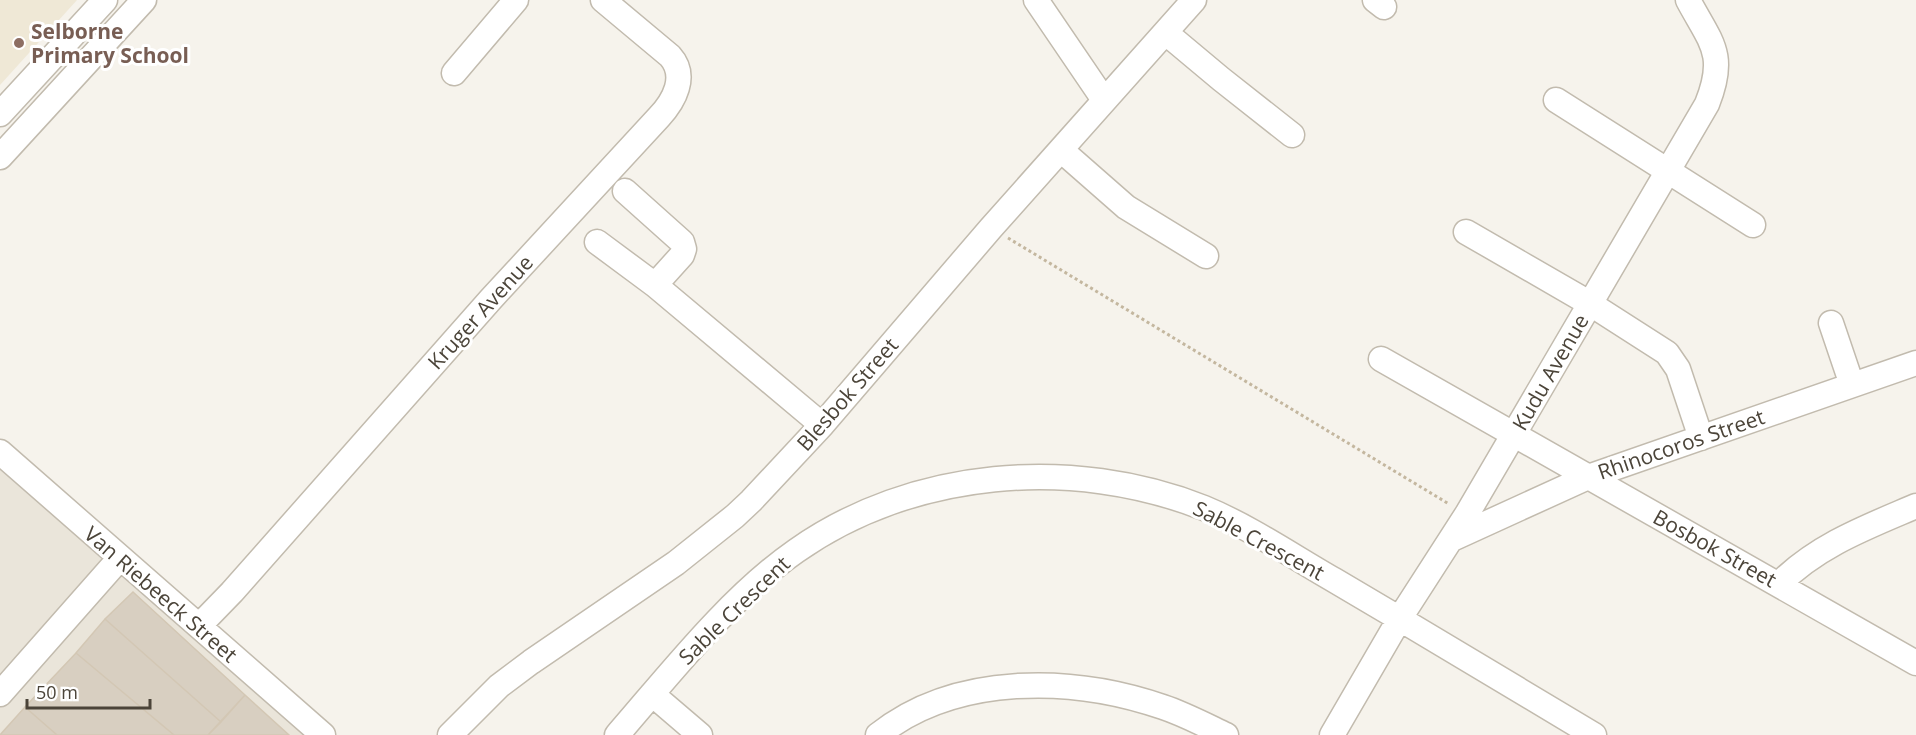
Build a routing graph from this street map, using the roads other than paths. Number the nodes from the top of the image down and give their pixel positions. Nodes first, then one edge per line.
1 (105, 0) edge
2 (144, 0) edge
3 (516, 0) edge
4 (603, 0) edge
5 (1036, 0) edge
6 (1194, 0) edge
7 (1688, 0) edge
8 (1166, 33) junction
9 (454, 74) dead end
10 (1104, 100) junction
11 (1556, 100) dead end
12 (0, 114) edge
13 (1292, 135) dead end
14 (1061, 150) junction
15 (0, 157) edge
16 (1667, 172) junction
17 (625, 191) dead end
18 (1753, 225) dead end
19 (1466, 232) dead end
20 (597, 242) dead end
21 (1206, 256) dead end
22 (655, 285) junction
23 (1589, 303) junction
24 (1831, 323) dead end
25 (1380, 359) dead end
26 (1916, 363) edge
27 (1852, 385) junction
28 (822, 425) junction
29 (1514, 435) junction
30 (1701, 438) junction
31 (0, 453) edge
32 (1588, 477) junction
33 (1916, 506) edge
34 (1452, 539) junction
35 (120, 558) junction
36 (1779, 584) junction
37 (1400, 618) junction
38 (199, 626) junction
39 (1916, 663) edge
40 (0, 694) edge
41 (652, 694) junction
42 (323, 735) edge
43 (450, 735) edge
44 (617, 735) edge
45 (700, 735) edge
46 (878, 735) edge
47 (1226, 735) edge
48 (1332, 735) edge
49 (1593, 735) edge

1 - 12 street
2 - 15 street
3 - 9 street
4 - 38 street, Kruger Avenue
5 - 10 street
6 - 8 street, Blesbok Street
7 - 16 street, Kudu Avenue
8 - 10 street, Blesbok Street
8 - 13 street
10 - 14 street, Blesbok Street
11 - 16 street
14 - 21 street
14 - 28 street, Blesbok Street
16 - 18 street
16 - 23 street, Kudu Avenue
17 - 22 street
19 - 23 street
20 - 22 street
22 - 28 street
23 - 29 street, Kudu Avenue
23 - 30 street
24 - 27 street
25 - 29 street, Bosbok Street
26 - 27 street, Rhinocoros Street
27 - 30 street, Rhinocoros Street
28 - 43 street, Blesbok Street
29 - 32 street, Bosbok Street
29 - 34 street, Kudu Avenue
30 - 32 street, Rhinocoros Street
31 - 35 street, Van Riebeeck Street
32 - 34 street, Rhinocoros Street
32 - 36 street, Bosbok Street
33 - 36 street
34 - 37 street, Kudu Avenue
35 - 38 street, Van Riebeeck Street
35 - 40 street
36 - 39 street, Bosbok Street
37 - 41 street, Sable Crescent
37 - 48 street, Kudu Avenue
37 - 49 street, Sable Crescent
38 - 42 street, Van Riebeeck Street
41 - 44 street, Sable Crescent
41 - 45 street
46 - 47 street

